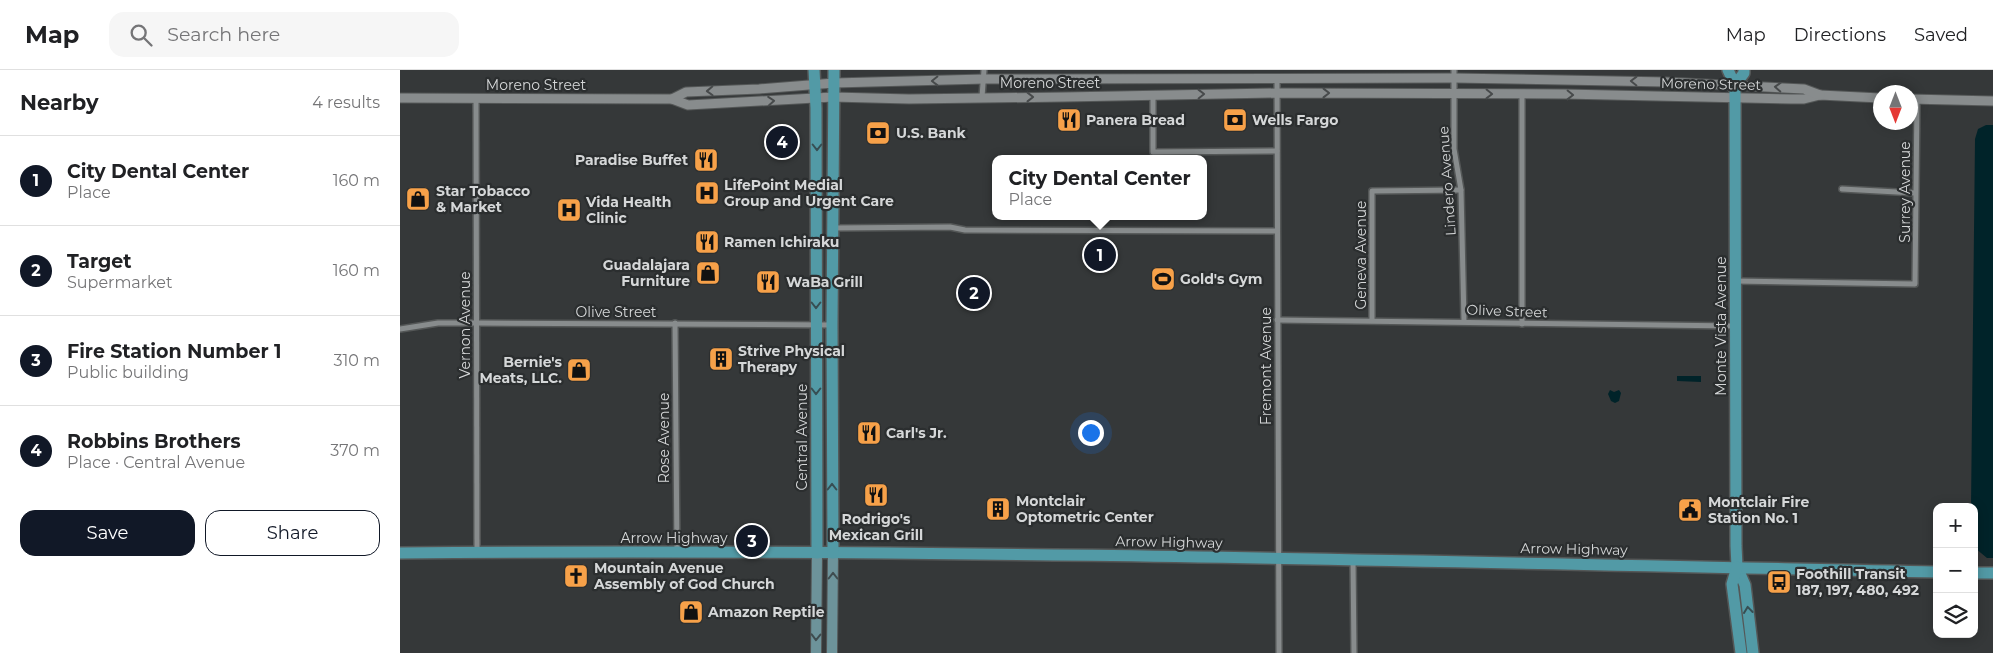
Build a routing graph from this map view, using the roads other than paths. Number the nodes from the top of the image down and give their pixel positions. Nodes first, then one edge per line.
1 (814, 70) edge
2 (834, 70) edge
3 (1728, 70) edge
4 (1744, 70) edge
5 (1454, 74) edge
6 (984, 75) edge
7 (1278, 78) junction
8 (834, 83) junction
9 (816, 85) junction
10 (1735, 85) junction
11 (1278, 93) junction
12 (1454, 93) junction
13 (1522, 94) junction
14 (1153, 95) junction
15 (1820, 95) junction
16 (982, 97) junction
17 (400, 98) edge
18 (476, 98) junction
19 (833, 98) junction
20 (1735, 98) junction
21 (1873, 98) edge
22 (672, 99) junction
23 (816, 99) junction
24 (1918, 99) edge
25 (1993, 101) edge
26 (1914, 130) edge
27 (1277, 151) junction
28 (1842, 189) dead end
29 (1461, 190) junction
30 (1915, 193) junction
31 (832, 228) junction
32 (1277, 231) junction
33 (1735, 281) junction
34 (1277, 320) junction
35 (1372, 320) junction
36 (1464, 321) junction
37 (476, 323) junction
38 (675, 323) junction
39 (1522, 324) junction
40 (816, 325) junction
41 (832, 325) junction
42 (1736, 326) junction
43 (400, 329) edge
44 (477, 552) junction
45 (676, 552) junction
46 (400, 553) edge
47 (817, 553) junction
48 (833, 553) junction
49 (1279, 558) junction
50 (1354, 559) junction
51 (1737, 568) junction
52 (1933, 572) edge
53 (1978, 573) edge
54 (1993, 573) edge
55 (816, 653) edge
56 (832, 653) edge
57 (1279, 653) edge
58 (1354, 653) edge
59 (1741, 653) edge
60 (1753, 653) edge

1 - 9 main road, Central Avenue
2 - 8 main road
3 - 10 main road, Monte Vista Avenue
4 - 10 main road
5 - 7 street, Moreno Street
10 -> 5 street, Moreno Street
5 - 12 street, Lindero Avenue
6 - 7 street, Moreno Street
6 -> 8 street, Moreno Street
6 - 16 street
7 - 11 street, Fremont Avenue
8 - 9 street, Moreno Street
8 - 19 main road
9 -> 22 street, Moreno Street
9 - 23 main road, Central Avenue
15 -> 10 street, Moreno Street
10 - 20 main road, Monte Vista Avenue
11 -> 12 street, Moreno Street
14 -> 11 street, Moreno Street
11 - 27 street, Fremont Avenue
12 -> 13 street, Moreno Street
12 - 29 street, Lindero Avenue
13 -> 20 street, Moreno Street
13 - 39 street
16 -> 14 street, Moreno Street
14 - 27 street
15 - 20 street, Moreno Street
15 - 21 street, Moreno Street
16 - 19 street, Moreno Street
17 - 18 street, Moreno Street
18 - 22 street, Moreno Street
18 - 37 street, Vernon Avenue
19 - 23 street, Moreno Street
19 - 31 main road
20 - 33 main road, Monte Vista Avenue
22 -> 23 street, Moreno Street
23 -> 40 main road, Central Avenue
24 - 25 street
26 - 30 street, Surrey Avenue
27 - 32 street, Fremont Avenue
28 - 30 street
29 - 35 street, Geneva Avenue
29 - 36 street, Lindero Avenue
30 - 33 street, Surrey Avenue
31 - 32 street
31 - 41 main road
32 - 34 street, Fremont Avenue
33 - 42 main road, Monte Vista Avenue
34 - 35 street, Olive Street
34 - 49 street, Fremont Avenue
35 - 36 street, Olive Street
36 - 39 street, Olive Street
37 - 38 street, Olive Street
37 - 43 street, Olive Street
37 - 44 street, Vernon Avenue
38 - 40 street, Olive Street
38 - 45 street, Rose Avenue
39 - 42 street, Olive Street
40 - 41 street, Olive Street
40 -> 47 main road, Central Avenue
48 -> 41 main road
42 - 51 main road, Monte Vista Avenue
44 - 45 main road, Arrow Highway
44 - 46 main road, Arrow Highway
45 - 47 main road, Arrow Highway
47 - 48 main road, Arrow Highway
47 -> 55 main road, Central Avenue
48 - 49 main road, Arrow Highway
56 -> 48 main road
49 - 50 main road, Arrow Highway
49 - 57 street, Fremont Avenue
50 - 51 main road, Arrow Highway
50 - 58 street
51 - 52 main road, Arrow Highway
51 - 59 main road, Monte Vista Avenue
60 -> 51 main road, Monte Vista Avenue
53 - 54 main road

